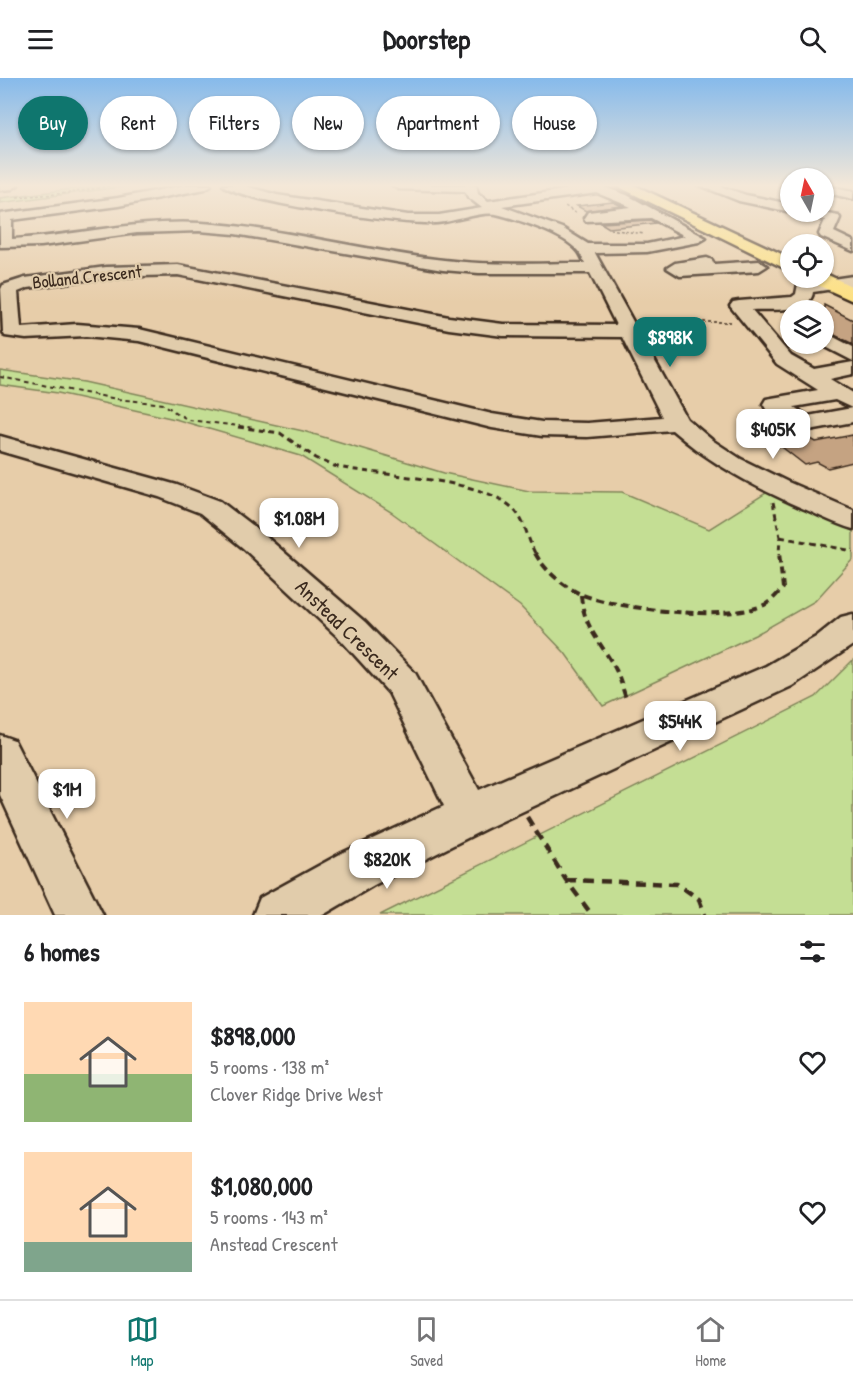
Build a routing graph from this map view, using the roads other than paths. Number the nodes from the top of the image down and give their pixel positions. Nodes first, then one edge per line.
1 (3, 224) edge
2 (539, 224) edge
3 (673, 224) edge
4 (704, 224) edge
5 (722, 224) edge
6 (831, 224) edge
7 (3, 244) edge
8 (671, 245) junction
9 (853, 247) edge
10 (585, 249) junction
11 (780, 251) edge
12 (780, 260) edge
13 (759, 266) dead end
14 (595, 268) junction
15 (839, 282) edge
16 (725, 290) dead end
17 (764, 304) junction
18 (739, 306) junction
19 (780, 313) edge
20 (626, 326) junction
21 (834, 344) edge
22 (853, 355) edge
23 (853, 368) edge
24 (812, 376) junction
25 (849, 401) edge
26 (677, 423) junction
27 (0, 443) edge
28 (853, 520) edge
29 (853, 626) edge
30 (0, 752) edge
31 (470, 816) junction
32 (79, 915) edge
33 (278, 915) edge

1 - 7 street
2 - 10 street
3 - 8 street
4 - 12 main road
5 - 11 main road
6 - 9 street
7 - 14 street
8 - 10 street
8 - 13 street
10 - 14 street
14 - 20 street
15 - 17 street
16 - 18 street
17 - 18 street
17 - 19 street
18 - 24 street
20 - 26 street
20 - 26 street, Bolland Crescent
21 - 22 street
23 - 24 street
24 - 25 street
26 - 28 street
27 - 31 street, Anstead Crescent
29 - 31 street
30 - 32 street
31 - 33 street

